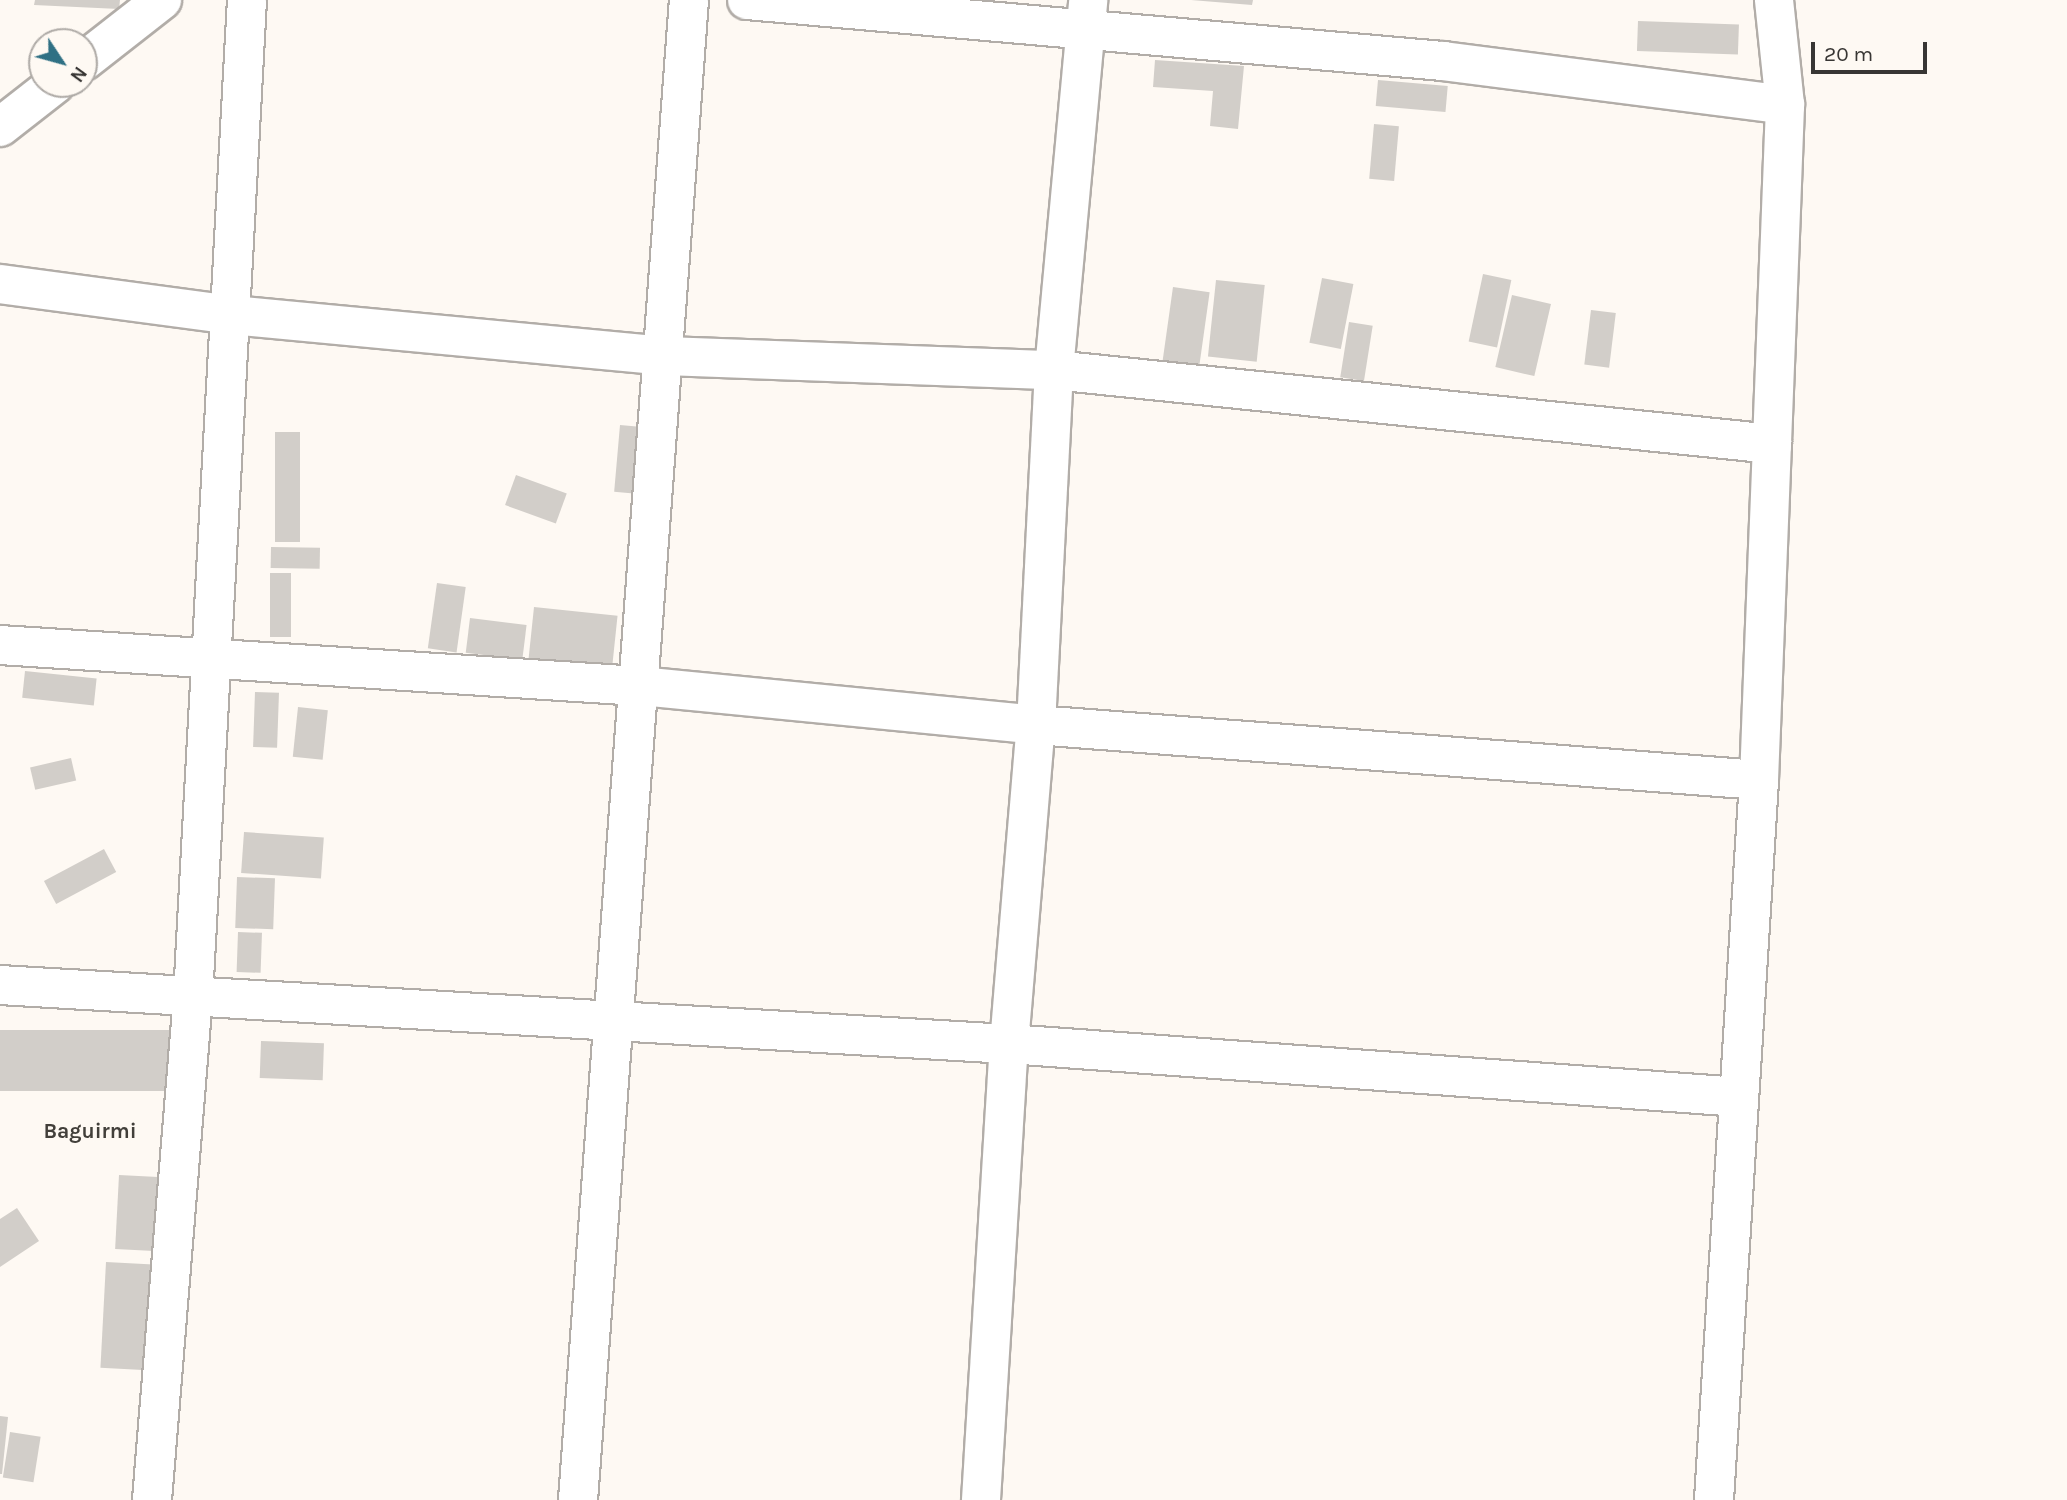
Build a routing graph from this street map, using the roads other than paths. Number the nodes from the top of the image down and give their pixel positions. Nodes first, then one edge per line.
1 (163, 0) edge
2 (247, 0) edge
3 (689, 0) edge
4 (747, 0) edge
5 (1774, 0) edge
6 (1087, 13) edge
7 (98, 50) edge
8 (37, 98) edge
9 (1786, 104) junction
10 (0, 127) edge
11 (0, 284) edge
12 (233, 315) junction
13 (664, 355) junction
14 (1054, 370) junction
15 (1772, 444) junction
16 (0, 645) edge
17 (210, 657) junction
18 (640, 686) junction
19 (1036, 725) junction
20 (1759, 780) junction
21 (0, 985) edge
22 (193, 997) junction
23 (616, 1023) junction
24 (1009, 1044) junction
25 (1739, 1097) junction
26 (152, 1500) edge
27 (578, 1500) edge
28 (981, 1500) edge
29 (1714, 1500) edge

1 - 7 street
2 - 12 street
3 - 13 street
4 - 6 street
5 - 9 street
6 - 9 street
6 - 14 street
8 - 10 street
9 - 15 street
11 - 12 street
12 - 13 street
12 - 17 street
13 - 14 street
13 - 18 street
14 - 15 street
14 - 19 street
15 - 20 street
16 - 17 street
17 - 18 street
17 - 22 street
18 - 19 street
18 - 23 street
19 - 20 street
19 - 24 street
20 - 25 street
21 - 22 street
22 - 23 street
22 - 26 street
23 - 24 street
23 - 27 street
24 - 25 street
24 - 28 street
25 - 29 street

